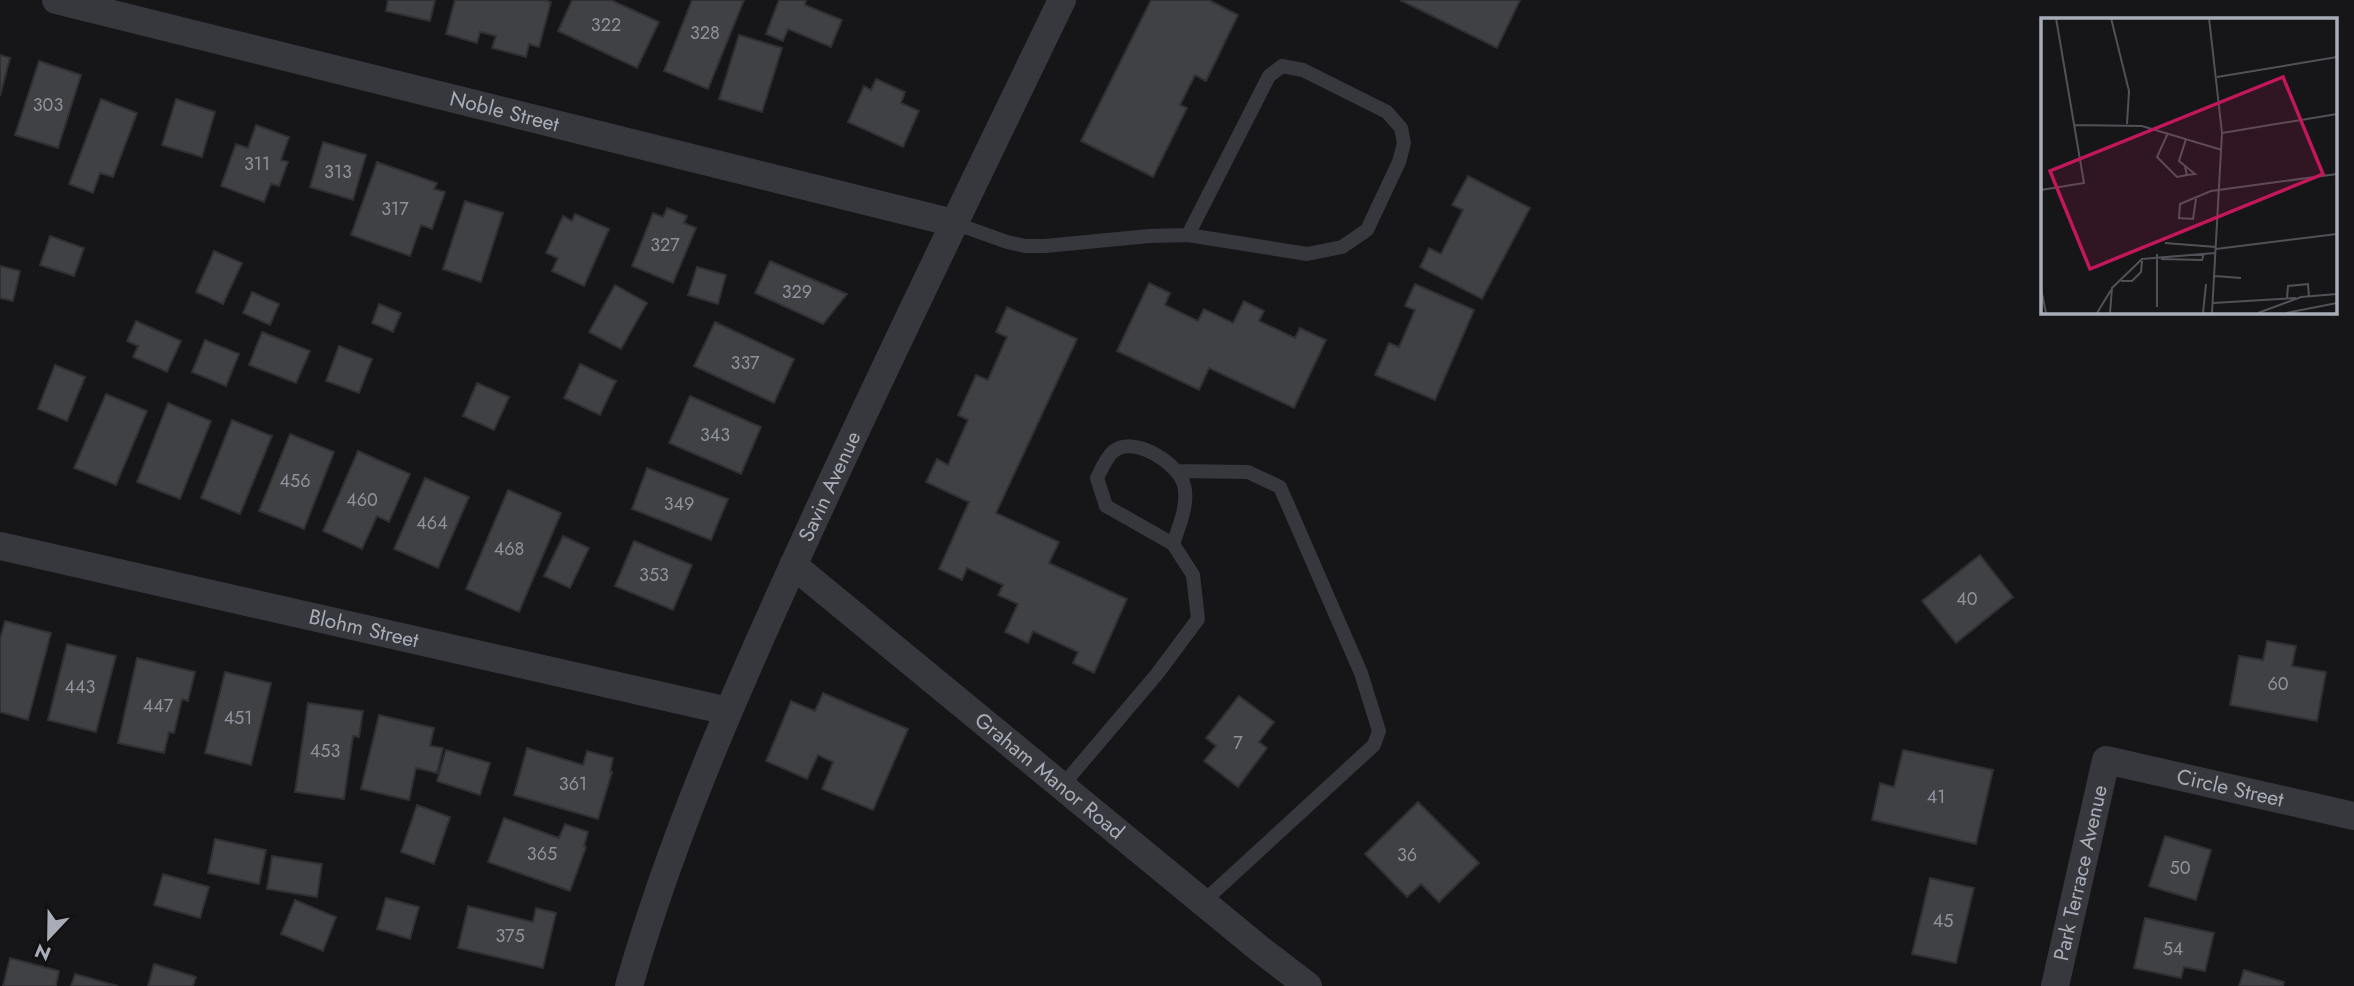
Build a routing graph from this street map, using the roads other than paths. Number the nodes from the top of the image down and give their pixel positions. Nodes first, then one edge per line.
1 (56, 0) edge
2 (1062, 0) edge
3 (954, 223) junction
4 (1188, 235) junction
5 (1178, 471) junction
6 (1173, 544) junction
7 (0, 546) edge
8 (793, 565) junction
9 (728, 711) junction
10 (2106, 760) joint
11 (1062, 786) junction
12 (2354, 816) edge
13 (1203, 902) junction
14 (629, 986) edge
15 (1308, 986) edge
16 (2055, 986) edge

1 - 3 street, Noble Street
2 - 3 street, Savin Avenue
3 - 4 lane
3 - 8 street, Savin Avenue
4 - 4 lane
5 - 6 lane
5 - 6 lane
5 - 13 lane
6 - 11 lane
7 - 9 street, Blohm Street
8 - 9 street, Savin Avenue
8 - 11 street, Graham Manor Road
9 - 14 street, Savin Avenue
10 - 12 street, Circle Street
10 - 16 street, Park Terrace Avenue
11 - 13 street, Graham Manor Road
13 - 15 street, Graham Manor Road

